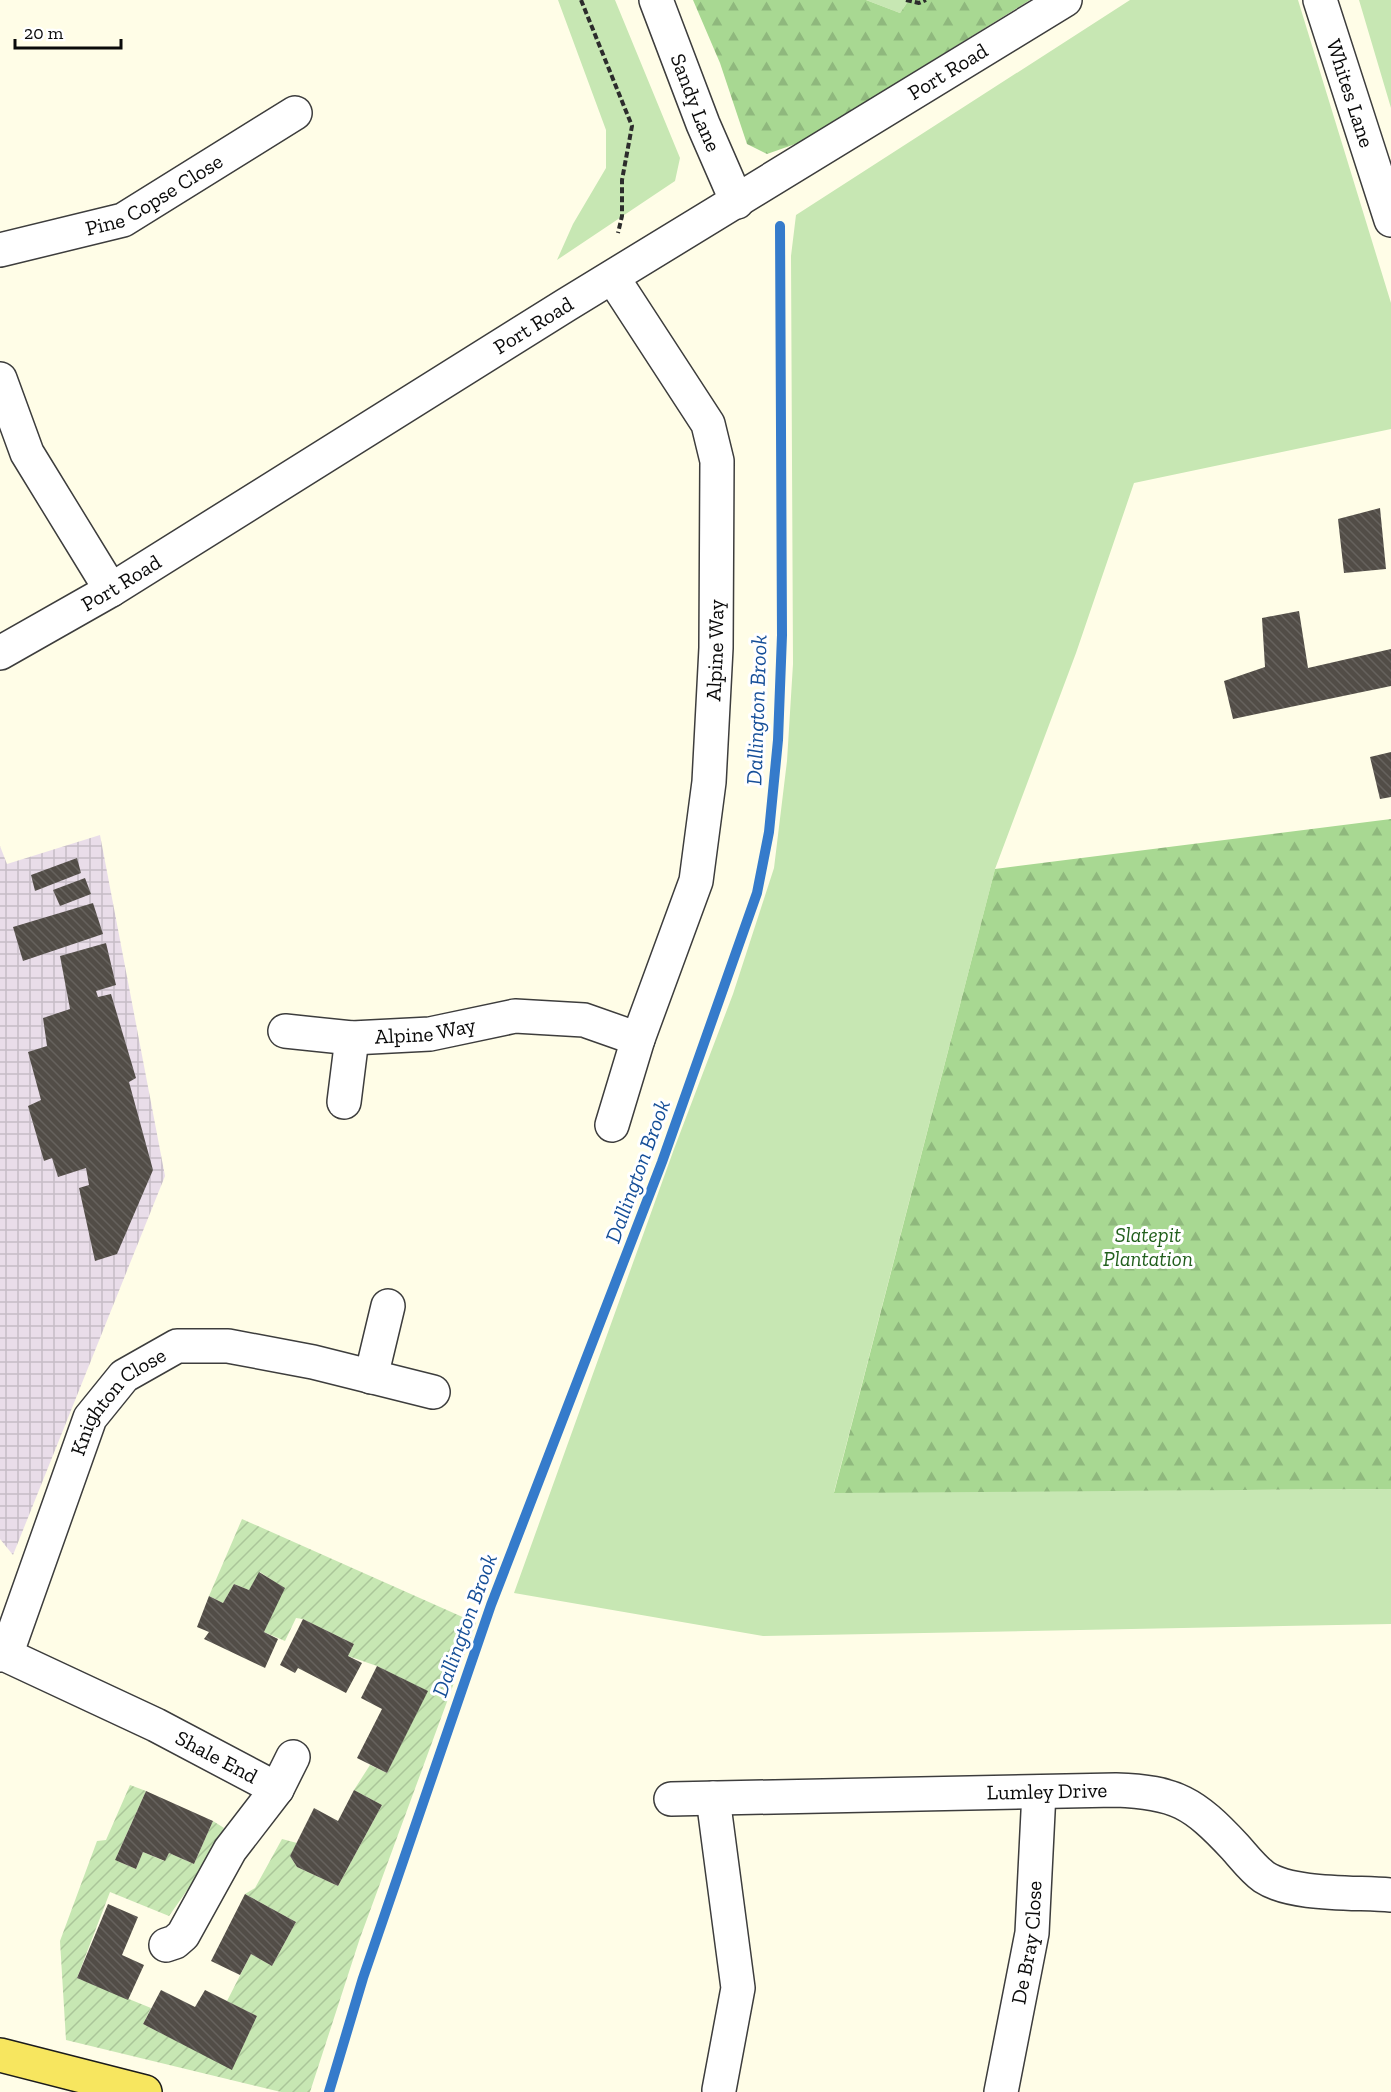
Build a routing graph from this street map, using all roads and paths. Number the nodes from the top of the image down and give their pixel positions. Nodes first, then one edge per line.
1 (581, 0) edge
2 (656, 0) edge
3 (906, 0) edge
4 (926, 0) edge
5 (1065, 0) edge
6 (1320, 0) edge
7 (295, 113) dead end
8 (745, 197) junction
9 (1391, 220) edge
10 (617, 235) dead end
11 (0, 250) edge
12 (613, 278) junction
13 (0, 379) edge
14 (111, 590) junction
15 (0, 653) edge
16 (285, 1031) dead end
17 (352, 1038) junction
18 (638, 1039) junction
19 (344, 1102) dead end
20 (612, 1125) dead end
21 (388, 1306) dead end
22 (371, 1377) junction
23 (434, 1392) dead end
24 (3, 1655) edge
25 (156, 1725) joint
26 (293, 1757) dead end
27 (277, 1789) junction
28 (1039, 1792) junction
29 (712, 1798) junction
30 (671, 1799) dead end
31 (1391, 1895) edge
32 (166, 1945) dead end
33 (0, 2055) edge
34 (719, 2090) dead end
35 (145, 2092) edge
36 (1001, 2092) edge

1 - 10 path
2 - 8 street, Sandy Lane
3 - 4 path
5 - 8 street, Port Road
6 - 9 street, Whites Lane
7 - 11 street, Pine Copse Close
8 - 12 street, Port Road
12 - 14 street, Port Road
12 - 18 street, Alpine Way
13 - 14 street
14 - 15 street, Port Road
16 - 17 street, Alpine Way
17 - 18 street, Alpine Way
17 - 19 street, Alpine Way
18 - 20 street, Alpine Way
21 - 22 street
22 - 23 street, Knighton Close
22 - 24 street, Knighton Close
24 - 25 street, Knighton Close
25 - 27 street, Shale End
26 - 27 street, Shale End
27 - 32 street, Shale End
28 - 29 street, Lumley Drive
28 - 31 street, Lumley Drive
28 - 36 street, De Bray Close
29 - 30 street, Lumley Drive
29 - 34 street
33 - 35 main road

